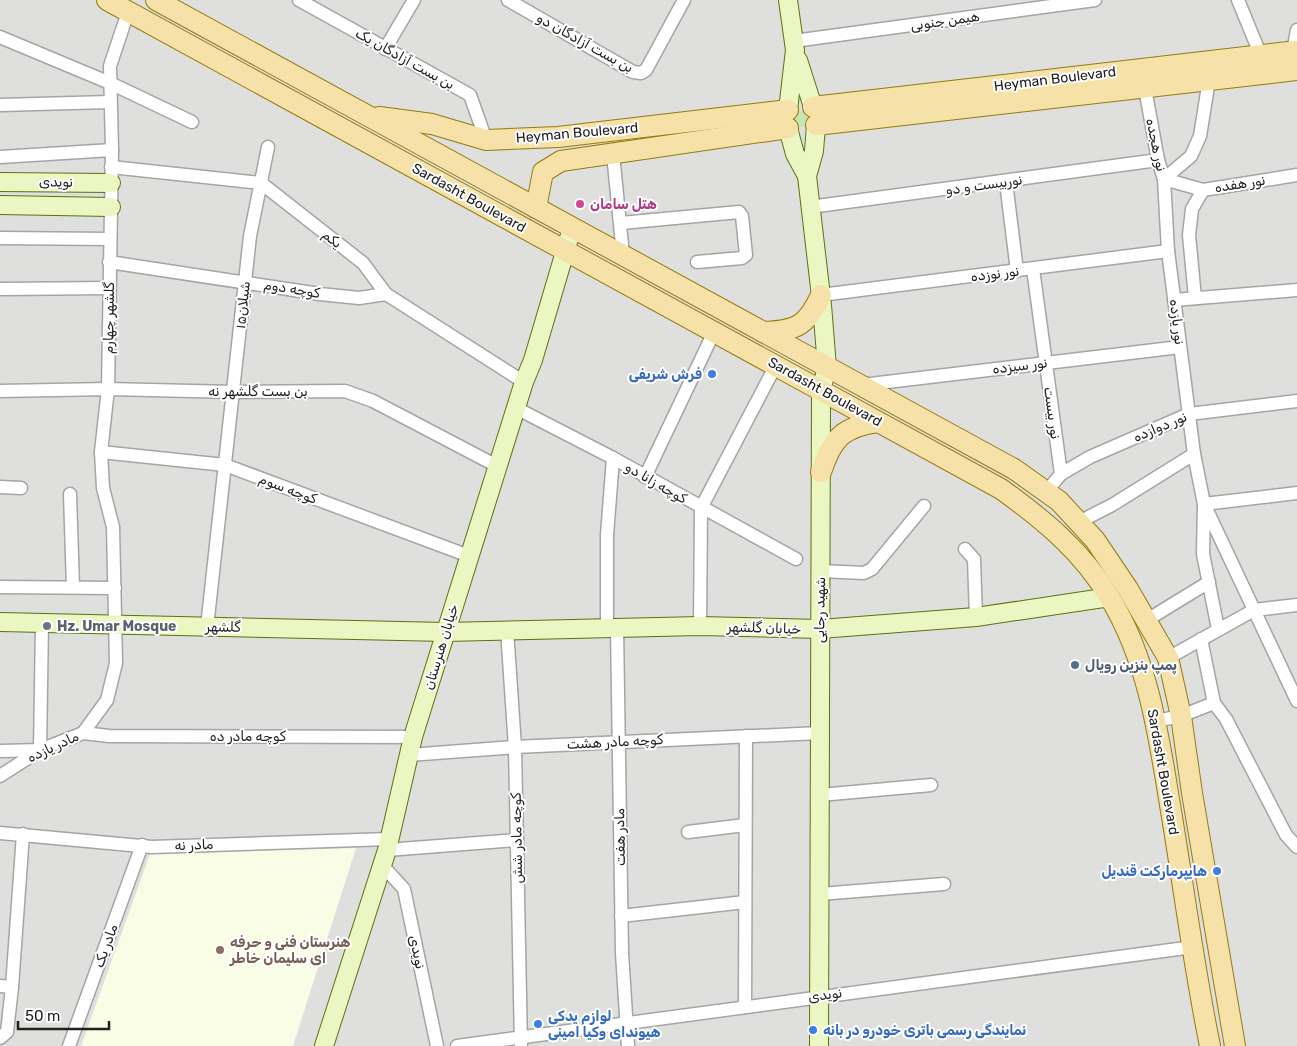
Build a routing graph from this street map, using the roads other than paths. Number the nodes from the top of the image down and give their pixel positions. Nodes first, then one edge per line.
1 (107, 0) edge
2 (156, 0) edge
3 (299, 0) edge
4 (414, 0) edge
5 (508, 0) edge
6 (684, 0) edge
7 (788, 0) edge
8 (1096, 0) edge
9 (1238, 0) edge
10 (1042, 4) edge
11 (128, 12) junction
12 (1297, 30) edge
13 (0, 37) edge
14 (795, 46) junction
15 (385, 49) junction
16 (1261, 56) junction
17 (1296, 58) edge
18 (1208, 80) junction
19 (110, 82) junction
20 (1145, 88) junction
21 (109, 102) junction
22 (0, 105) edge
23 (368, 116) junction
24 (814, 116) junction
25 (788, 119) junction
26 (192, 122) dead end
27 (486, 140) junction
28 (268, 147) dead end
29 (112, 150) junction
30 (613, 154) junction
31 (0, 157) edge
32 (1158, 160) junction
33 (111, 175) junction
34 (1297, 175) edge
35 (807, 176) junction
36 (1164, 179) junction
37 (0, 182) edge
38 (260, 182) junction
39 (1006, 182) junction
40 (1203, 190) junction
41 (0, 205) edge
42 (110, 207) junction
43 (810, 207) junction
44 (536, 208) junction
45 (621, 223) junction
46 (572, 228) junction
47 (0, 238) edge
48 (110, 239) junction
49 (565, 251) junction
50 (1168, 251) junction
51 (623, 255) junction
52 (109, 262) junction
53 (697, 262) dead end
54 (1033, 269) junction
55 (1017, 271) junction
56 (245, 281) junction
57 (109, 288) junction
58 (0, 289) edge
59 (1297, 290) edge
60 (386, 294) junction
61 (821, 296) junction
62 (1195, 298) junction
63 (1174, 300) junction
64 (714, 332) junction
65 (763, 332) junction
66 (1180, 347) junction
67 (1045, 363) junction
68 (776, 365) junction
69 (827, 367) junction
70 (524, 382) junction
71 (860, 385) junction
72 (108, 389) junction
73 (0, 391) edge
74 (821, 391) junction
75 (234, 392) junction
76 (1297, 401) edge
77 (516, 408) junction
78 (1189, 414) junction
79 (877, 422) junction
80 (100, 452) junction
81 (1194, 454) junction
82 (613, 458) junction
83 (225, 465) junction
84 (497, 466) junction
85 (821, 472) junction
86 (1061, 474) junction
87 (645, 478) junction
88 (0, 487) edge
89 (21, 488) dead end
90 (1046, 492) junction
91 (1297, 493) edge
92 (70, 494) dead end
93 (1204, 504) junction
94 (924, 506) dead end
95 (701, 508) junction
96 (1080, 522) junction
97 (965, 549) dead end
98 (469, 556) junction
99 (796, 559) dead end
100 (821, 571) junction
101 (1209, 582) junction
102 (0, 587) edge
103 (73, 587) junction
104 (115, 588) junction
105 (1110, 597) junction
106 (1297, 605) edge
107 (1254, 610) junction
108 (976, 617) junction
109 (1147, 620) junction
110 (0, 622) edge
111 (42, 623) junction
112 (116, 625) junction
113 (700, 626) junction
114 (207, 627) junction
115 (612, 627) junction
116 (820, 629) junction
117 (1218, 629) junction
118 (507, 630) junction
119 (445, 632) junction
120 (1201, 639) junction
121 (1168, 658) junction
122 (1297, 701) edge
123 (1214, 703) junction
124 (1181, 716) junction
125 (1156, 721) junction
126 (83, 733) junction
127 (820, 733) junction
128 (746, 736) junction
129 (413, 737) junction
130 (619, 742) junction
131 (515, 747) junction
132 (40, 750) junction
133 (0, 751) edge
134 (409, 754) junction
135 (0, 776) edge
136 (931, 785) dead end
137 (820, 796) junction
138 (745, 824) junction
139 (688, 832) dead end
140 (0, 833) edge
141 (23, 834) junction
142 (517, 840) junction
143 (1296, 844) edge
144 (142, 845) junction
145 (386, 851) junction
146 (944, 884) dead end
147 (820, 894) junction
148 (745, 902) junction
149 (622, 916) junction
150 (1193, 947) junction
151 (6, 986) edge
152 (819, 996) junction
153 (745, 1007) junction
154 (627, 1024) junction
155 (4, 1035) edge
156 (521, 1042) edge
157 (69, 1046) edge
158 (324, 1046) edge
159 (437, 1046) edge
160 (457, 1046) edge
161 (628, 1046) edge
162 (820, 1046) edge
163 (1210, 1046) edge
164 (1235, 1046) edge

1 - 11 main road, Sardasht Boulevard
2 - 23 main road, Sardasht Boulevard
3 - 15 street, بن بست آزادگان یک
4 - 15 street
5 - 6 street, بن بست آزادگان دو
7 - 14 street
8 - 10 street, هیمن جنوبی
9 - 16 street
10 - 14 street, هیمن جنوبی
11 - 19 street, گلشهر چهارم
11 - 49 main road, Sardasht Boulevard
12 - 17 street
13 - 19 street
14 - 24 street
14 - 25 street
15 - 27 street, بن بست آزادگان یک
16 - 17 main road, Heyman Boulevard
16 - 24 main road, Heyman Boulevard
17 - 18 main road, Heyman Boulevard
18 - 20 main road, Heyman Boulevard
18 - 36 street, نور هجده
19 - 21 street, گلشهر چهارم
19 - 26 street
20 - 24 main road, Heyman Boulevard
20 - 32 street, نور هجده
21 - 22 street
21 - 29 street, گلشهر چهارم
23 - 27 main road, Heyman Boulevard
23 - 44 main road, Sardasht Boulevard
24 - 25 street
24 - 25 street
24 - 35 street, شهید رجایی
25 - 27 main road, Heyman Boulevard
25 - 30 main road, Heyman Boulevard
25 - 35 street, شهید رجایی
28 - 38 street, شیلان۱۵
29 - 31 street
29 - 33 street, گلشهر چهارم
30 - 44 main road, Heyman Boulevard
30 - 45 street
32 - 36 street, نور هجده
32 - 39 street, نوربیست و دو
33 - 37 street, نویدی
33 - 38 street
33 - 42 street, گلشهر چهارم
34 - 40 street, نور هفده
35 - 43 street, شهید رجایی
36 - 40 street
36 - 50 street, نور یازده
38 - 56 street, شیلان۱۵
38 - 60 street, یکم
39 - 43 street, نوربیست و دو
39 - 55 street
40 - 62 street, نور هفده
41 - 42 street, نویدی
42 - 48 street, گلشهر چهارم
43 - 61 street, شهید رجایی
44 - 46 main road, Sardasht Boulevard
45 - 51 street
45 - 53 street
46 - 49 street, خیابان هنرستان
46 - 51 main road, Sardasht Boulevard
47 - 48 street
48 - 52 street, گلشهر چهارم
49 - 64 main road, Sardasht Boulevard
49 - 70 street, خیابان هنرستان
50 - 54 street, نور نوزده
50 - 63 street, نور یازده
51 - 65 main road, Sardasht Boulevard
52 - 56 street, کوچه دوم
52 - 57 street, گلشهر چهارم
54 - 55 street, نور نوزده
54 - 67 street, نور بیست
55 - 61 street, نور نوزده
56 - 60 street, کوچه دوم
56 - 75 street, شیلان۱۵
57 - 58 street
57 - 72 street, گلشهر چهارم
59 - 62 street
60 - 70 street, یکم
61 - 65 main road
61 - 69 street, شهید رجایی
62 - 63 street
63 - 66 street, نور یازده
64 - 68 main road, Sardasht Boulevard
64 - 87 street
65 - 69 main road, Sardasht Boulevard
66 - 67 street, نور سیزده
66 - 78 street, نور یازده
67 - 71 street, نور سیزده
67 - 86 street, نور بیست
68 - 74 main road, Sardasht Boulevard
68 - 95 street
69 - 71 main road, Sardasht Boulevard
69 - 74 street, شهید رجایی
70 - 77 street, خیابان هنرستان
71 - 90 main road, Sardasht Boulevard
72 - 73 street, بن بست گلشهر نه
72 - 75 street, بن بست گلشهر نه
72 - 80 street, گلشهر چهارم
74 - 79 main road, Sardasht Boulevard
74 - 85 street, شهید رجایی
75 - 83 street, شیلان۱۵
75 - 84 street, بن بست گلشهر نه
76 - 78 street, نور دوازده
77 - 82 street, کوچه زانا دو
77 - 84 street, خیابان هنرستان
78 - 81 street, نور یازده
78 - 86 street, نور دوازده
79 - 85 main road
79 - 105 main road, Sardasht Boulevard
80 - 83 street, کوچه سوم
80 - 104 street, گلشهر چهارم
81 - 93 street, نور یازده
81 - 96 street
82 - 87 street, کوچه زانا دو
82 - 115 street, مادر هفت
83 - 98 street, کوچه سوم
83 - 114 street, شیلان۱۵
84 - 98 street, خیابان هنرستان
85 - 100 street, شهید رجایی
86 - 90 street
87 - 95 street, کوچه زانا دو
88 - 89 street
90 - 96 main road, Sardasht Boulevard
91 - 93 street
92 - 103 street
93 - 101 street
93 - 107 street
94 - 100 street
95 - 99 street, کوچه زانا دو
95 - 113 street
96 - 109 main road, Sardasht Boulevard
97 - 108 street
98 - 119 street, خیابان هنرستان
100 - 116 street, شهید رجایی
101 - 109 street
101 - 117 street
102 - 103 street
103 - 104 street
104 - 112 street, گلشهر چهارم
105 - 108 street, خیابان گلشهر
105 - 125 main road, Sardasht Boulevard
106 - 107 street
107 - 117 street
107 - 122 street
108 - 116 street, خیابان گلشهر
109 - 121 main road, Sardasht Boulevard
110 - 111 street, گلشهر
111 - 112 street, گلشهر
111 - 132 street
112 - 114 street, گلشهر
112 - 126 street, مادر یازده
113 - 115 street, خیابان گلشهر
113 - 116 street, خیابان گلشهر
114 - 119 street, گلشهر
115 - 118 street, خیابان گلشهر
115 - 130 street, مادر هفت
116 - 127 street, شهید رجایی
117 - 120 street
118 - 119 street, خیابان گلشهر
118 - 131 street, کوچه مادر شش
119 - 129 street, خیابان هنرستان
120 - 121 street
120 - 123 street
121 - 124 main road, Sardasht Boulevard
123 - 124 street
123 - 143 street
124 - 125 street
124 - 164 main road, Sardasht Boulevard
125 - 150 main road, Sardasht Boulevard
126 - 129 street, کوچه مادر ده
126 - 132 street, مادر یازده
127 - 128 street, کوچه مادر هشت
127 - 137 street, شهید رجایی
128 - 130 street, کوچه مادر هشت
128 - 138 street
129 - 134 street, خیابان هنرستان
130 - 131 street, کوچه مادر هشت
130 - 149 street, مادر هفت
131 - 134 street, کوچه مادر هشت
131 - 142 street, کوچه مادر شش
132 - 133 street
132 - 135 street, مادر یازده
134 - 145 street, خیابان هنرستان
136 - 137 street
137 - 147 street, شهید رجایی
138 - 139 street
138 - 148 street
140 - 141 street, مادر نه
141 - 144 street, مادر نه
141 - 151 street
142 - 145 street, مادر نه
142 - 156 street, کوچه مادر شش
144 - 145 street, مادر نه
144 - 157 street, مادر یک
145 - 158 street, خیابان هنرستان
145 - 159 street, نویدی
146 - 147 street
147 - 152 street, شهید رجایی
148 - 149 street
148 - 153 street
149 - 154 street, مادر هفت
150 - 152 street, نویدی
150 - 163 main road, Sardasht Boulevard
151 - 155 street
152 - 153 street, نویدی
152 - 162 street, شهید رجایی
153 - 154 street, نویدی
154 - 156 street, نویدی
154 - 161 street, مادر هفت
156 - 160 street, نویدی

